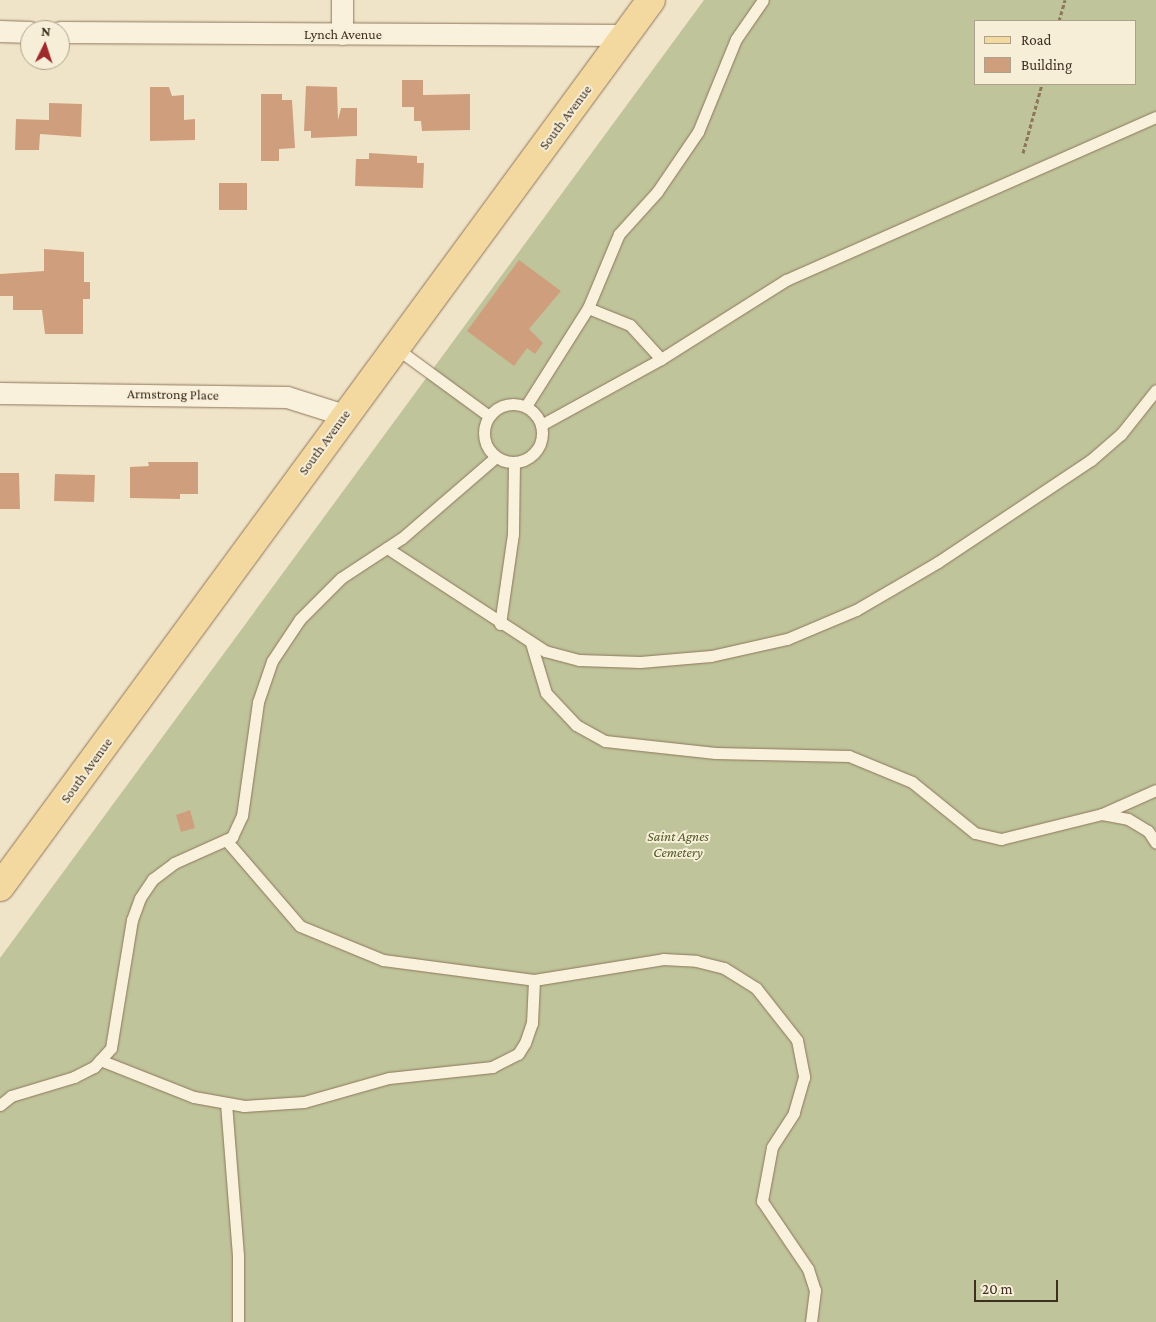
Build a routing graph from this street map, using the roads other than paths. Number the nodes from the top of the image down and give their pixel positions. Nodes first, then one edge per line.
1 (342, 0) edge
2 (652, 0) edge
3 (763, 0) edge
4 (0, 32) edge
5 (20, 32) edge
6 (70, 32) edge
7 (342, 34) junction
8 (625, 35) junction
9 (1156, 117) edge
10 (588, 308) junction
11 (394, 347) junction
12 (661, 359) junction
13 (1156, 390) edge
14 (0, 393) edge
15 (526, 406) junction
16 (344, 415) junction
17 (489, 416) junction
18 (541, 425) junction
19 (496, 457) junction
20 (514, 462) junction
21 (387, 548) junction
22 (500, 624) junction
23 (531, 643) junction
24 (1156, 790) edge
25 (1102, 814) junction
26 (226, 840) junction
27 (1156, 843) edge
28 (0, 887) edge
29 (534, 980) junction
30 (100, 1060) junction
31 (226, 1103) junction
32 (0, 1105) edge
33 (238, 1322) edge
34 (811, 1322) edge

1 - 7 street
2 - 8 main road, South Avenue
3 - 10 lane
4 - 5 street
6 - 7 street, Lynch Avenue
7 - 8 street, Lynch Avenue
8 - 11 main road, South Avenue
9 - 12 lane
10 - 12 lane
10 - 15 lane
11 - 16 main road, South Avenue
11 - 17 lane
12 - 18 lane
13 - 23 lane
14 - 16 street, Armstrong Place
15 - 17 lane
15 - 18 lane
16 - 28 main road, South Avenue
17 - 19 lane
18 - 20 lane
19 - 20 lane
19 - 21 lane
20 - 22 lane
21 - 22 lane
21 - 26 lane
22 - 23 lane
23 - 25 lane
24 - 25 lane
25 - 27 lane
26 - 29 lane
26 - 30 lane
29 - 31 lane
29 - 34 lane
30 - 31 lane
30 - 32 lane
31 - 33 lane

